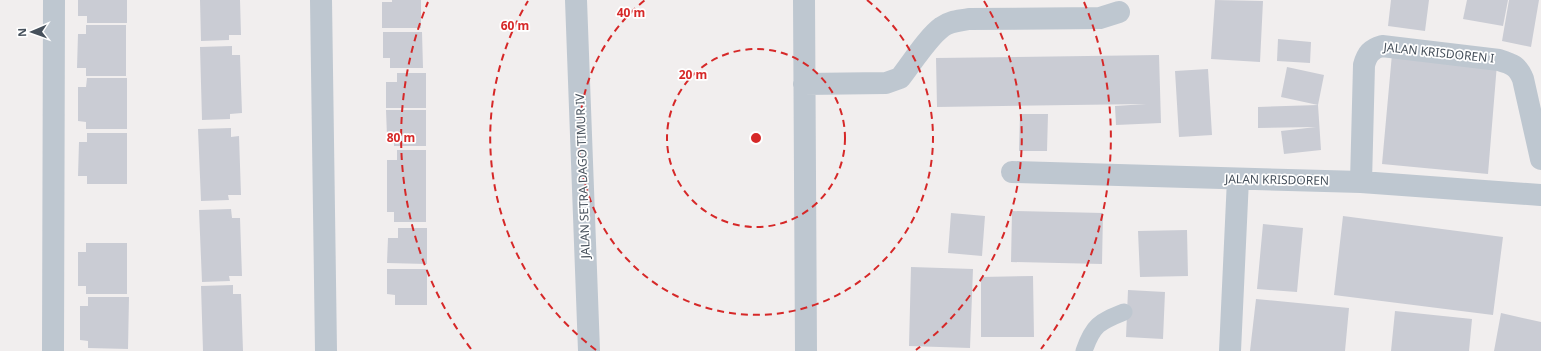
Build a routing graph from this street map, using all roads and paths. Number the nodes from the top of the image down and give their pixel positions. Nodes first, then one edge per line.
1 (54, 0) edge
2 (321, 0) edge
3 (576, 0) edge
4 (804, 0) edge
5 (1120, 12) dead end
6 (804, 84) junction
7 (1541, 159) edge
8 (1012, 172) dead end
9 (1238, 180) junction
10 (1361, 182) junction
11 (1541, 195) edge
12 (1124, 312) dead end
13 (53, 351) edge
14 (326, 351) edge
15 (589, 351) edge
16 (806, 351) edge
17 (1084, 351) edge
18 (1230, 351) edge

1 - 13 street
2 - 14 street
3 - 15 street, JALAN SETRA DAGO TIMUR IV
4 - 6 street
5 - 6 street
6 - 16 street
7 - 10 street, JALAN KRISDOREN I
8 - 9 street, JALAN KRISDOREN
9 - 10 street, JALAN KRISDOREN
9 - 18 street
10 - 11 street, JALAN KRISDOREN
12 - 17 lane

